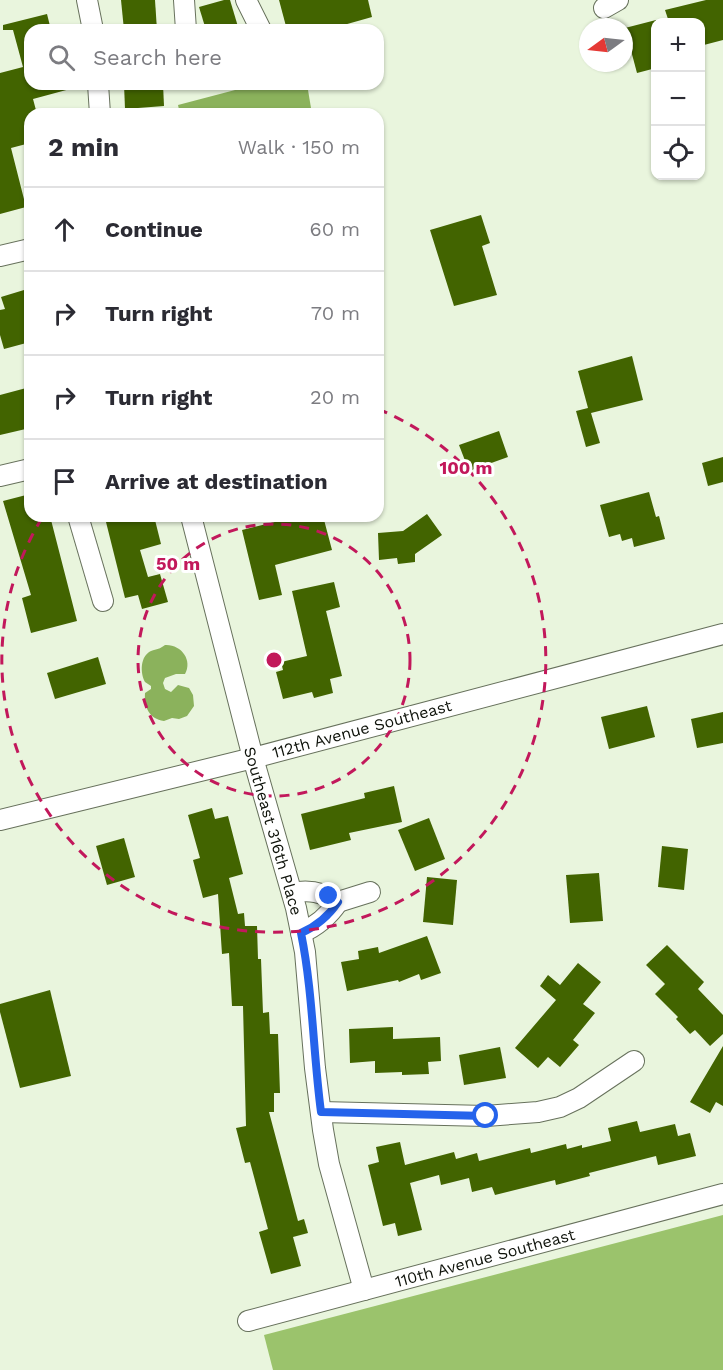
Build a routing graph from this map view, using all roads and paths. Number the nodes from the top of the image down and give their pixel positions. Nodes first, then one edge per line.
1 (87, 0) edge
2 (184, 0) edge
3 (246, 0) edge
4 (92, 24) edge
5 (186, 24) edge
6 (258, 24) edge
7 (98, 90) edge
8 (100, 108) edge
9 (24, 250) edge
10 (0, 256) edge
11 (24, 470) edge
12 (0, 476) edge
13 (80, 522) edge
14 (193, 522) edge
15 (103, 601) dead end
16 (723, 634) edge
17 (253, 758) junction
18 (0, 820) edge
19 (370, 892) dead end
20 (292, 893) junction
21 (338, 902) junction
22 (301, 933) junction
23 (633, 1061) dead end
24 (321, 1112) junction
25 (723, 1194) edge
26 (364, 1290) junction
27 (248, 1321) dead end

1 - 4 street
2 - 5 street
3 - 6 street
7 - 8 street
9 - 10 street
11 - 12 street
13 - 15 street
14 - 17 street, Southeast 316th Place
16 - 17 street, 112th Avenue Southeast
17 - 18 street, 112th Avenue Southeast
17 - 20 street, Southeast 316th Place
19 - 21 street
20 - 21 street
20 - 22 street, Southeast 316th Place
21 - 22 street
22 - 24 street, Southeast 316th Place
23 - 24 street
24 - 26 street, Southeast 316th Place
25 - 26 street, 110th Avenue Southeast
26 - 27 street, 110th Avenue Southeast

